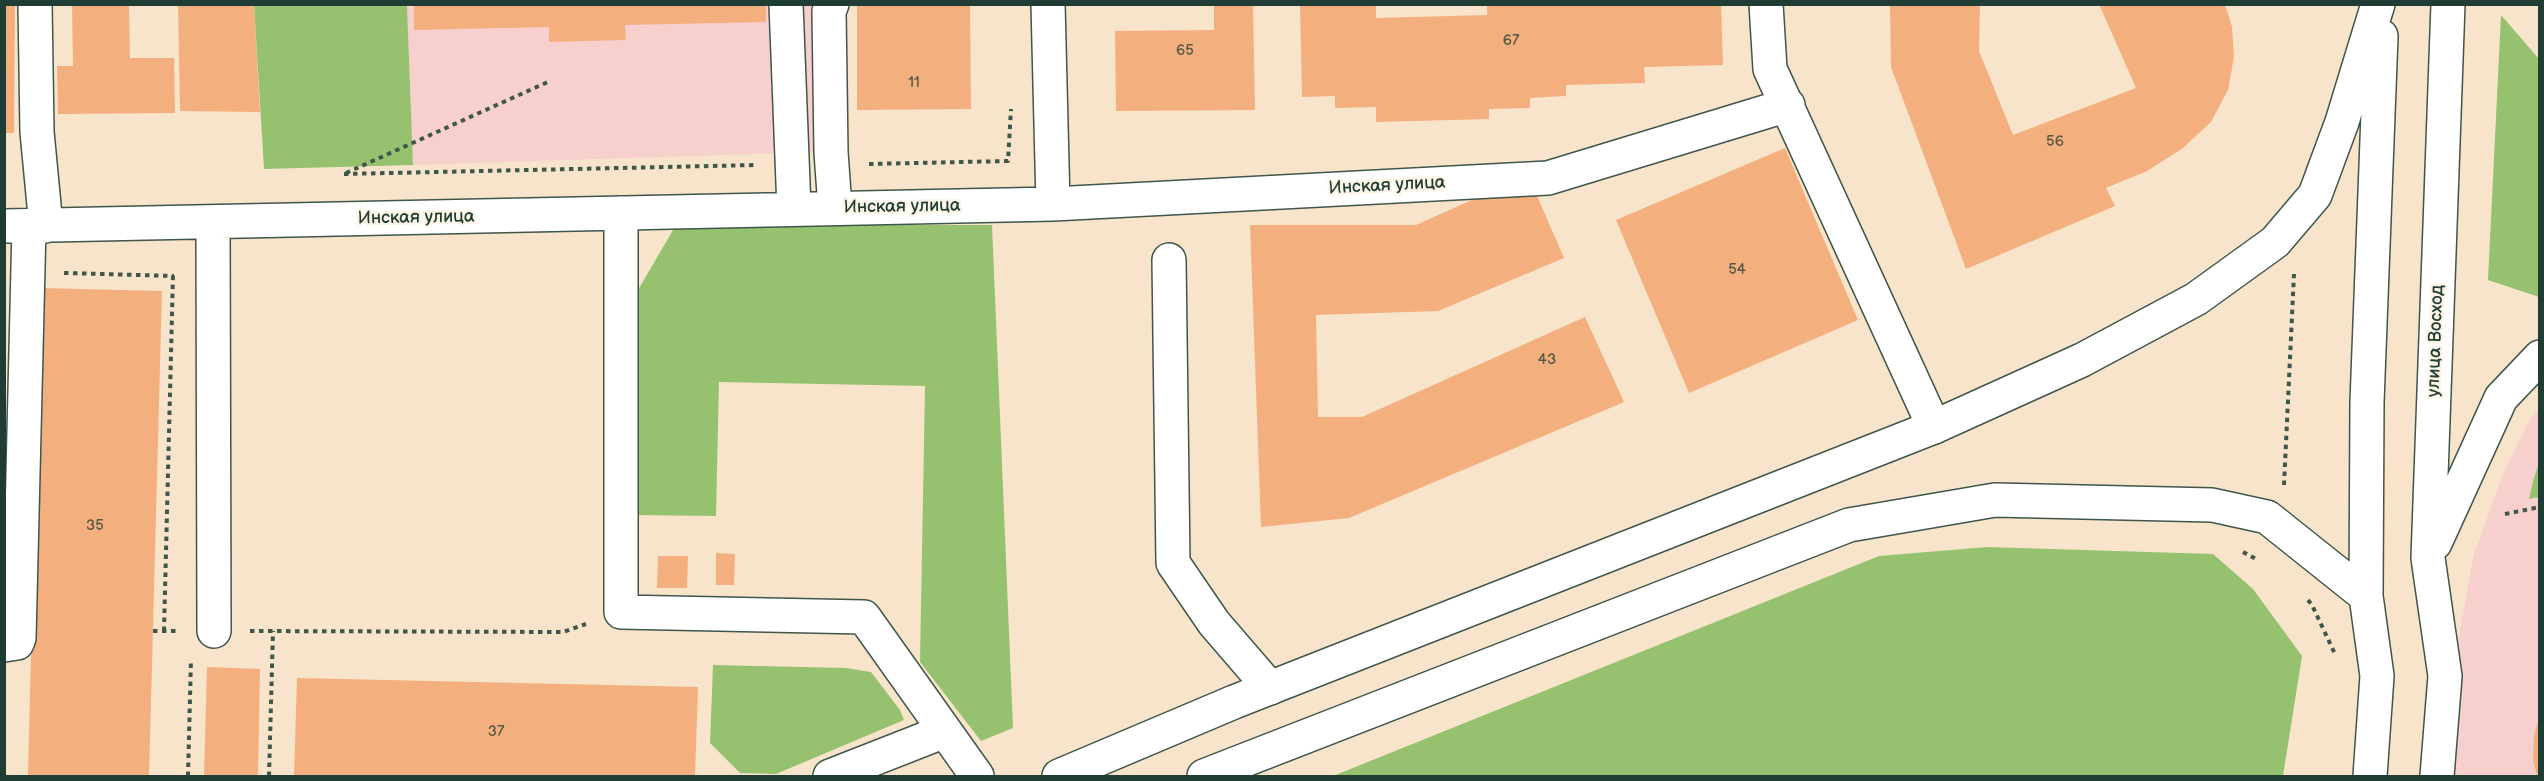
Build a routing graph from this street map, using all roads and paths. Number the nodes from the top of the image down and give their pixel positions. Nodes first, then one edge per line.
1 (35, 4) edge
2 (786, 4) edge
3 (832, 4) edge
4 (1048, 4) edge
5 (1766, 4) edge
6 (2380, 4) edge
7 (2448, 4) edge
8 (550, 81) dead end
9 (1011, 105) dead end
10 (1788, 105) junction
11 (793, 164) junction
12 (831, 165) junction
13 (1053, 204) junction
14 (835, 208) junction
15 (794, 209) junction
16 (621, 213) junction
17 (213, 222) junction
18 (26, 226) edge
19 (1169, 260) dead end
20 (2295, 268) dead end
21 (28, 272) junction
22 (173, 276) junction
23 (214, 276) junction
24 (2540, 357) edge
25 (1934, 427) junction
26 (2284, 489) dead end
27 (2540, 507) edge
28 (2505, 514) dead end
29 (2236, 549) dead end
30 (2428, 558) junction
31 (2265, 564) dead end
32 (2366, 596) junction
33 (2305, 597) dead end
34 (621, 612) junction
35 (153, 631) dead end
36 (164, 631) junction
37 (203, 631) junction
38 (273, 631) junction
39 (4, 645) edge
40 (2335, 655) dead end
41 (1270, 688) junction
42 (945, 731) junction
43 (188, 777) edge
44 (269, 777) edge
45 (830, 777) edge
46 (977, 777) edge
47 (1059, 777) edge
48 (1204, 777) edge
49 (2370, 777) edge
50 (2437, 777) edge

1 - 18 main road
2 - 11 main road
3 - 12 main road
4 - 13 main road
5 - 10 main road
6 - 25 main road
6 - 32 main road
7 - 30 main road, улица Восход
8 - 11 path
9 - 12 path
10 - 13 main road, Инская улица
10 - 25 main road
11 - 15 main road
12 - 14 main road
13 - 14 main road, Инская улица
14 - 15 main road, Инская улица
15 - 16 main road, Инская улица
16 - 17 main road, Инская улица
16 - 34 main road
17 - 18 main road, Инская улица
17 - 23 main road
18 - 21 main road
19 - 41 main road
20 - 26 path
21 - 22 path
21 - 39 main road
22 - 23 path
22 - 36 path
23 - 37 main road
24 - 30 main road
25 - 41 main road
27 - 28 path
29 - 31 path
30 - 50 main road, улица Восход
32 - 48 main road
32 - 49 main road
33 - 40 path
34 - 38 path
34 - 42 main road
35 - 36 path
36 - 37 path
37 - 38 path
37 - 43 path
38 - 44 path
41 - 47 main road
42 - 45 main road
42 - 46 main road

